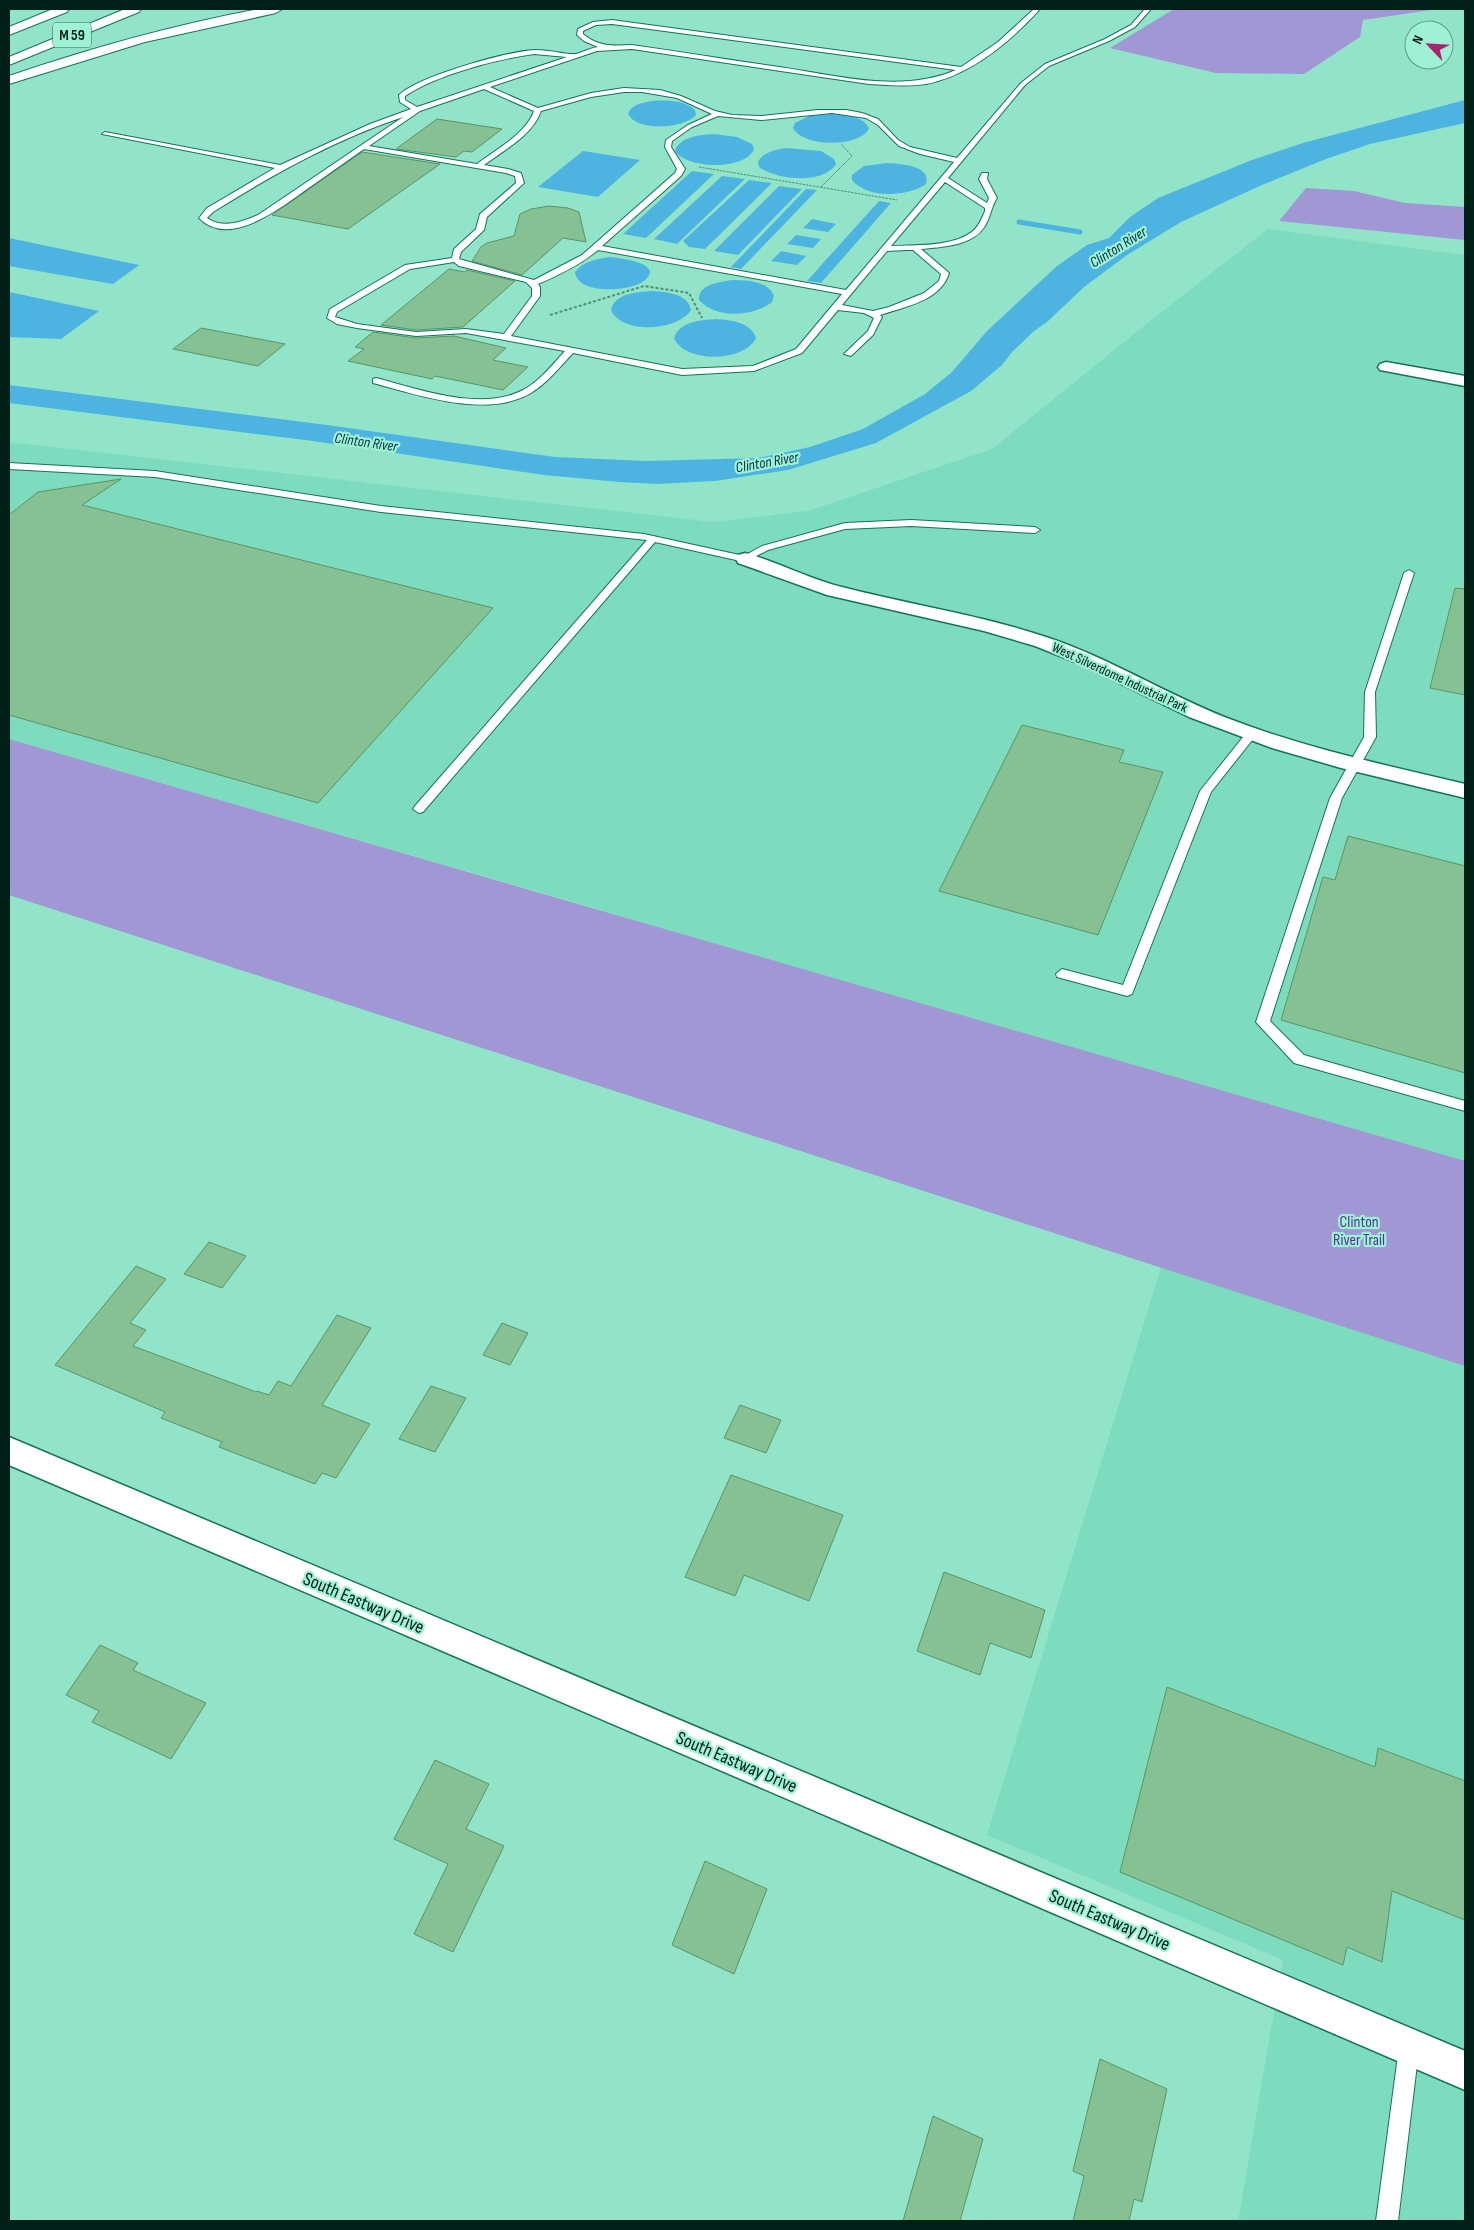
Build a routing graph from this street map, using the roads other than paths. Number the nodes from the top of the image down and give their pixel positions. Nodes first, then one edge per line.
1 (63, 9) edge
2 (135, 9) edge
3 (276, 9) edge
4 (1037, 9) edge
5 (1148, 9) edge
6 (9, 31) edge
7 (773, 43) junction
8 (606, 48) junction
9 (757, 50) dead end
10 (575, 56) junction
11 (750, 56) dead end
12 (9, 62) edge
13 (745, 64) junction
14 (962, 69) junction
15 (9, 80) edge
16 (484, 87) junction
17 (417, 110) junction
18 (538, 110) junction
19 (718, 114) junction
20 (105, 134) dead end
21 (363, 147) junction
22 (960, 161) junction
23 (478, 166) junction
24 (281, 168) junction
25 (985, 175) dead end
26 (944, 178) junction
27 (988, 207) junction
28 (914, 246) junction
29 (596, 247) junction
30 (885, 249) junction
31 (455, 260) junction
32 (532, 284) junction
33 (847, 293) junction
34 (836, 307) junction
35 (873, 314) junction
36 (506, 337) junction
37 (571, 350) junction
38 (848, 354) dead end
39 (1386, 367) dead end
40 (376, 381) dead end
41 (1465, 381) edge
42 (9, 466) edge
43 (1035, 530) dead end
44 (653, 539) junction
45 (744, 559) junction
46 (1409, 573) dead end
47 (1251, 734) junction
48 (1353, 764) junction
49 (1465, 791) edge
50 (419, 809) dead end
51 (1062, 974) dead end
52 (1465, 1106) edge
53 (9, 1451) edge
54 (1409, 2047) junction
55 (1465, 2071) edge
56 (1386, 2221) edge

1 - 6 highway, M 59
2 - 12 highway, M 59
3 - 15 highway
4 - 14 lane
5 - 22 lane
7 - 8 lane
7 - 9 lane
7 - 14 lane
8 - 10 lane
8 - 13 lane
10 - 16 lane
10 - 17 lane
11 - 13 lane
13 - 14 lane
16 - 17 lane
16 - 18 lane
17 - 21 lane
17 - 24 lane
18 - 19 lane
18 - 23 lane
19 - 22 lane
19 - 29 lane
20 - 24 lane
21 - 23 lane
21 - 24 lane
22 - 26 lane
23 - 31 lane
25 - 27 lane
26 - 27 lane
26 - 30 lane
27 - 28 lane
28 - 30 lane
28 - 35 lane
29 - 32 lane
29 - 33 lane
30 - 33 lane
31 - 32 lane
31 - 36 lane
32 - 36 lane
33 - 34 lane
34 - 35 lane
34 - 37 lane
35 - 38 lane
36 - 37 lane
37 - 40 lane
39 - 41 street
42 - 44 lane
43 - 45 lane
44 - 45 lane
44 - 50 lane
45 - 47 street, West Silverdome Industrial Park
46 - 48 lane
47 - 48 street, West Silverdome Industrial Park
47 - 51 lane
48 - 49 street, West Silverdome Industrial Park
48 - 52 lane
53 - 54 street, South Eastway Drive
54 - 55 street, South Eastway Drive
54 - 56 lane

